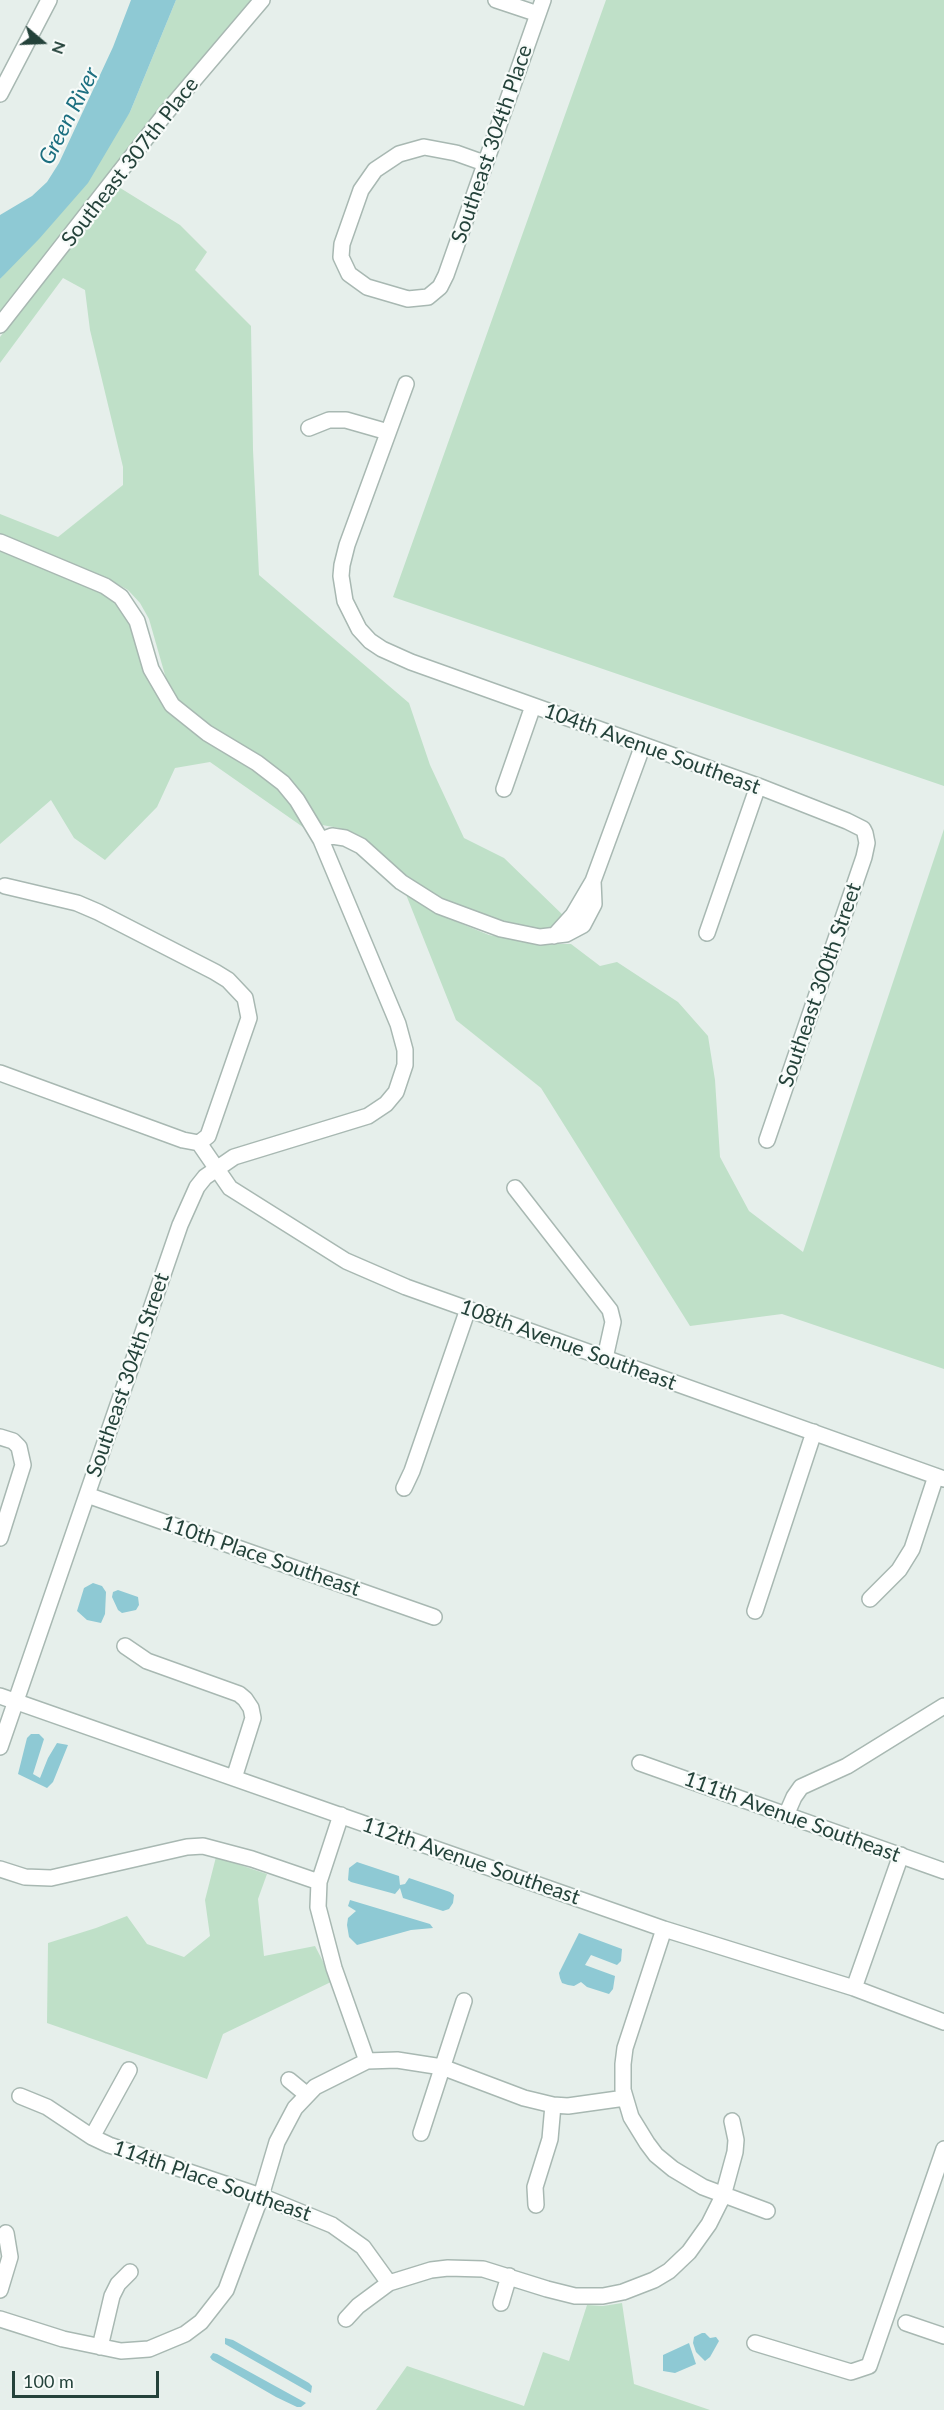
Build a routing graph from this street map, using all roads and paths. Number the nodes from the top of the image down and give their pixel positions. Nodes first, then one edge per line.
1 (49, 0) edge
2 (262, 0) edge
3 (496, 0) edge
4 (540, 7) edge
5 (0, 94) edge
6 (484, 163) junction
7 (0, 325) edge
8 (406, 384) dead end
9 (309, 428) dead end
10 (388, 432) junction
11 (0, 542) edge
12 (533, 706) junction
13 (643, 745) junction
14 (758, 786) junction
15 (504, 789) dead end
16 (863, 829) joint
17 (321, 840) junction
18 (5, 886) dead end
19 (707, 933) dead end
20 (0, 1073) edge
21 (767, 1140) dead end
22 (198, 1143) junction
23 (216, 1169) junction
24 (515, 1188) dead end
25 (468, 1309) junction
26 (605, 1358) junction
27 (814, 1432) junction
28 (0, 1437) edge
29 (940, 1477) edge
30 (404, 1488) dead end
31 (87, 1495) junction
32 (0, 1538) edge
33 (870, 1599) dead end
34 (755, 1611) dead end
35 (434, 1617) dead end
36 (125, 1646) dead end
37 (0, 1696) edge
38 (16, 1702) junction
39 (942, 1710) edge
40 (0, 1748) edge
41 (640, 1763) dead end
42 (234, 1778) junction
43 (787, 1814) junction
44 (341, 1815) junction
45 (901, 1855) junction
46 (0, 1869) edge
47 (944, 1871) edge
48 (319, 1882) junction
49 (664, 1929) junction
50 (854, 1988) junction
51 (464, 2001) dead end
52 (944, 2022) edge
53 (367, 2061) junction
54 (442, 2067) junction
55 (129, 2070) dead end
56 (289, 2080) dead end
57 (306, 2094) junction
58 (20, 2096) dead end
59 (625, 2098) junction
60 (553, 2105) junction
61 (732, 2121) dead end
62 (421, 2133) dead end
63 (92, 2137) junction
64 (944, 2149) edge
65 (261, 2196) junction
66 (723, 2196) junction
67 (536, 2205) dead end
68 (767, 2211) dead end
69 (6, 2233) dead end
70 (130, 2272) dead end
71 (509, 2276) junction
72 (389, 2283) junction
73 (0, 2290) edge
74 (501, 2303) dead end
75 (0, 2319) edge
76 (346, 2319) dead end
77 (906, 2323) dead end
78 (944, 2336) edge
79 (755, 2343) dead end
80 (100, 2347) junction

1 - 5 street
2 - 7 street, Southeast 307th Place
3 - 4 street
4 - 6 street, Southeast 304th Place
6 - 6 street, Southeast 304th Place
8 - 10 street
9 - 10 street
10 - 12 street, 104th Avenue Southeast
11 - 17 street
12 - 13 street, 104th Avenue Southeast
12 - 15 street
13 - 14 street, 104th Avenue Southeast
13 - 17 street
14 - 16 street, 104th Avenue Southeast
14 - 19 street
16 - 21 street, Southeast 300th Street
17 - 23 street, Southeast 304th Street
18 - 22 street
20 - 22 street
22 - 23 street
23 - 25 street, 108th Avenue Southeast
23 - 31 street, Southeast 304th Street
24 - 26 street
25 - 26 street, 108th Avenue Southeast
25 - 30 street
26 - 27 street, 108th Avenue Southeast
27 - 29 street, 108th Avenue Southeast
27 - 34 street
28 - 32 street
29 - 33 street
31 - 35 street, 110th Place Southeast
31 - 38 street, Southeast 304th Street
36 - 42 street
37 - 38 street, 112th Avenue Southeast
38 - 40 street, Southeast 304th Street
38 - 42 street, 112th Avenue Southeast
39 - 43 street
41 - 43 street, 111th Avenue Southeast
42 - 44 street, 112th Avenue Southeast
43 - 45 street, 111th Avenue Southeast
44 - 48 street
44 - 49 street, 112th Avenue Southeast
45 - 47 street, 111th Avenue Southeast
45 - 50 street
46 - 48 street
48 - 53 street
49 - 50 street, 112th Avenue Southeast
49 - 59 street
50 - 52 street, 112th Avenue Southeast
51 - 54 street
53 - 54 street
53 - 57 street
54 - 60 street
54 - 62 street
55 - 63 street
56 - 57 street
57 - 65 street
58 - 63 street, 114th Place Southeast
59 - 60 street
59 - 66 street
60 - 67 street
61 - 66 street
63 - 65 street, 114th Place Southeast
64 - 79 street
65 - 72 street, 114th Place Southeast
65 - 80 street
66 - 68 street
66 - 71 street
69 - 73 street
70 - 80 street
71 - 72 street
71 - 74 street
72 - 76 street
75 - 80 street
77 - 78 street

